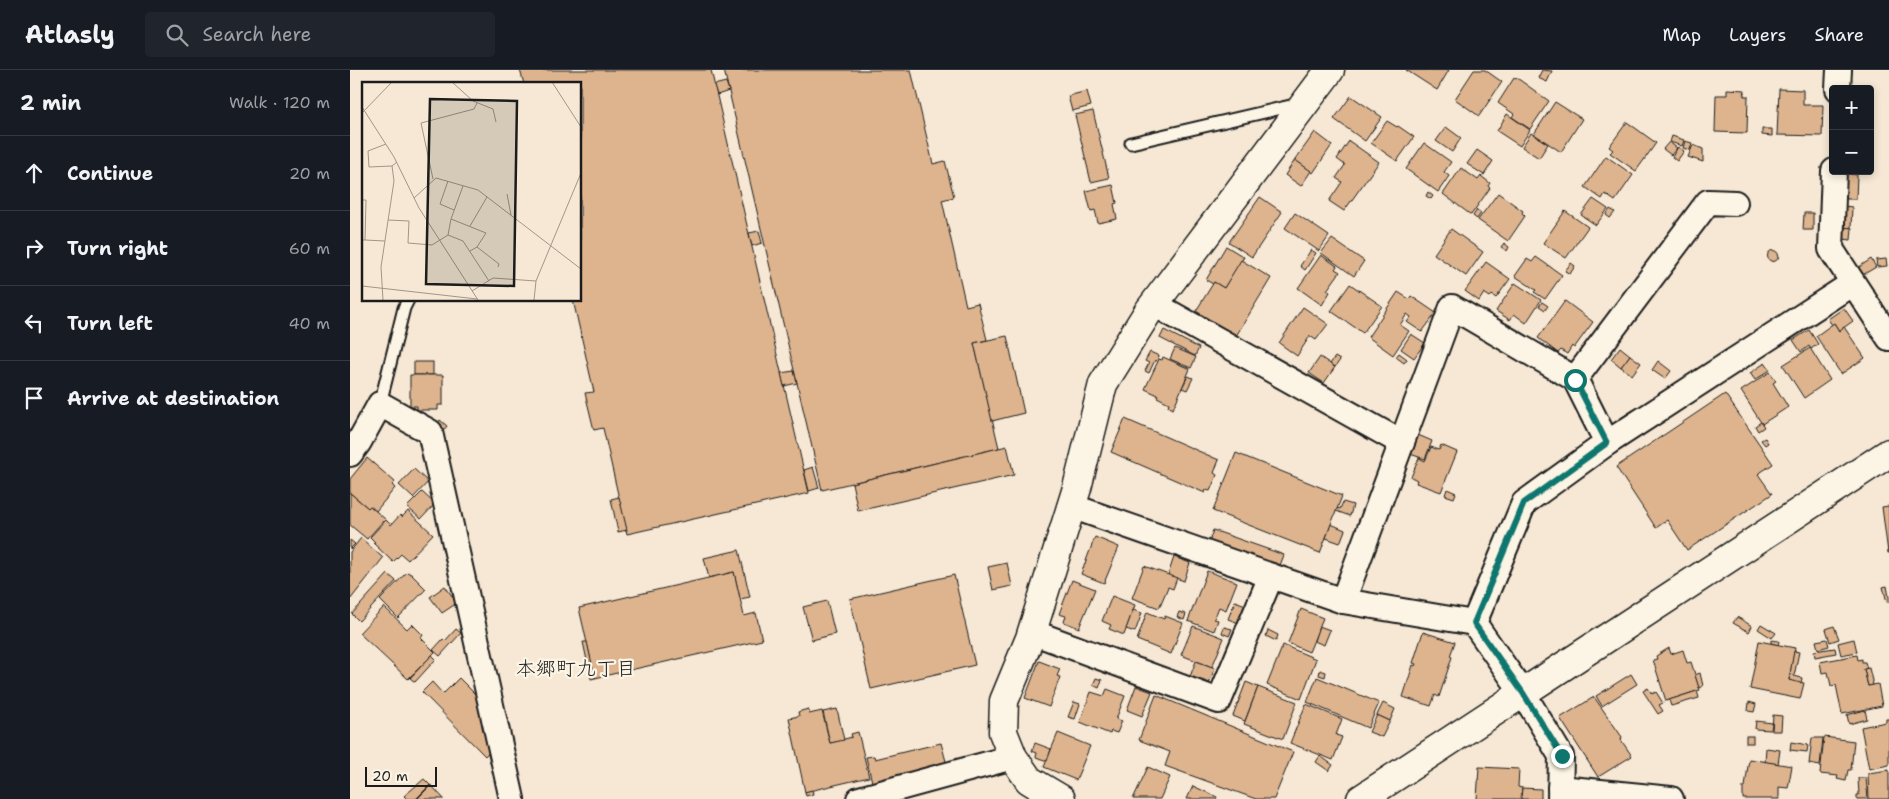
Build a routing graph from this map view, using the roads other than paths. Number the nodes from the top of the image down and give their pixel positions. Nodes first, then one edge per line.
1 (1330, 70) edge
2 (1839, 70) edge
3 (1838, 85) edge
4 (1306, 102) junction
5 (1131, 142) dead end
6 (1834, 175) edge
7 (1735, 203) dead end
8 (1853, 283) junction
9 (408, 301) edge
10 (1154, 304) junction
11 (1889, 338) edge
12 (1575, 380) junction
13 (380, 404) junction
14 (1402, 443) junction
15 (1607, 443) junction
16 (1889, 453) edge
17 (350, 454) edge
18 (1071, 506) junction
19 (1271, 576) junction
20 (1343, 601) junction
21 (1474, 623) junction
22 (1032, 632) junction
23 (1523, 693) junction
24 (1013, 757) junction
25 (1560, 794) edge
26 (512, 799) edge
27 (859, 799) edge
28 (1062, 799) edge
29 (1361, 799) edge
30 (1671, 799) edge

1 - 4 street
2 - 3 street
4 - 5 lane
4 - 10 street
6 - 8 street
7 - 12 street
8 - 11 street
8 - 15 street
9 - 13 lane
10 - 14 street
10 - 18 street
12 - 14 street
12 - 15 street
13 - 17 street
13 - 26 street
14 - 20 street
15 - 21 street
16 - 23 street
18 - 19 street
18 - 22 street
19 - 20 street
19 - 22 street
20 - 21 street
21 - 23 street
22 - 24 street
23 - 25 street
23 - 29 street
24 - 27 street
24 - 28 street
25 - 30 street

